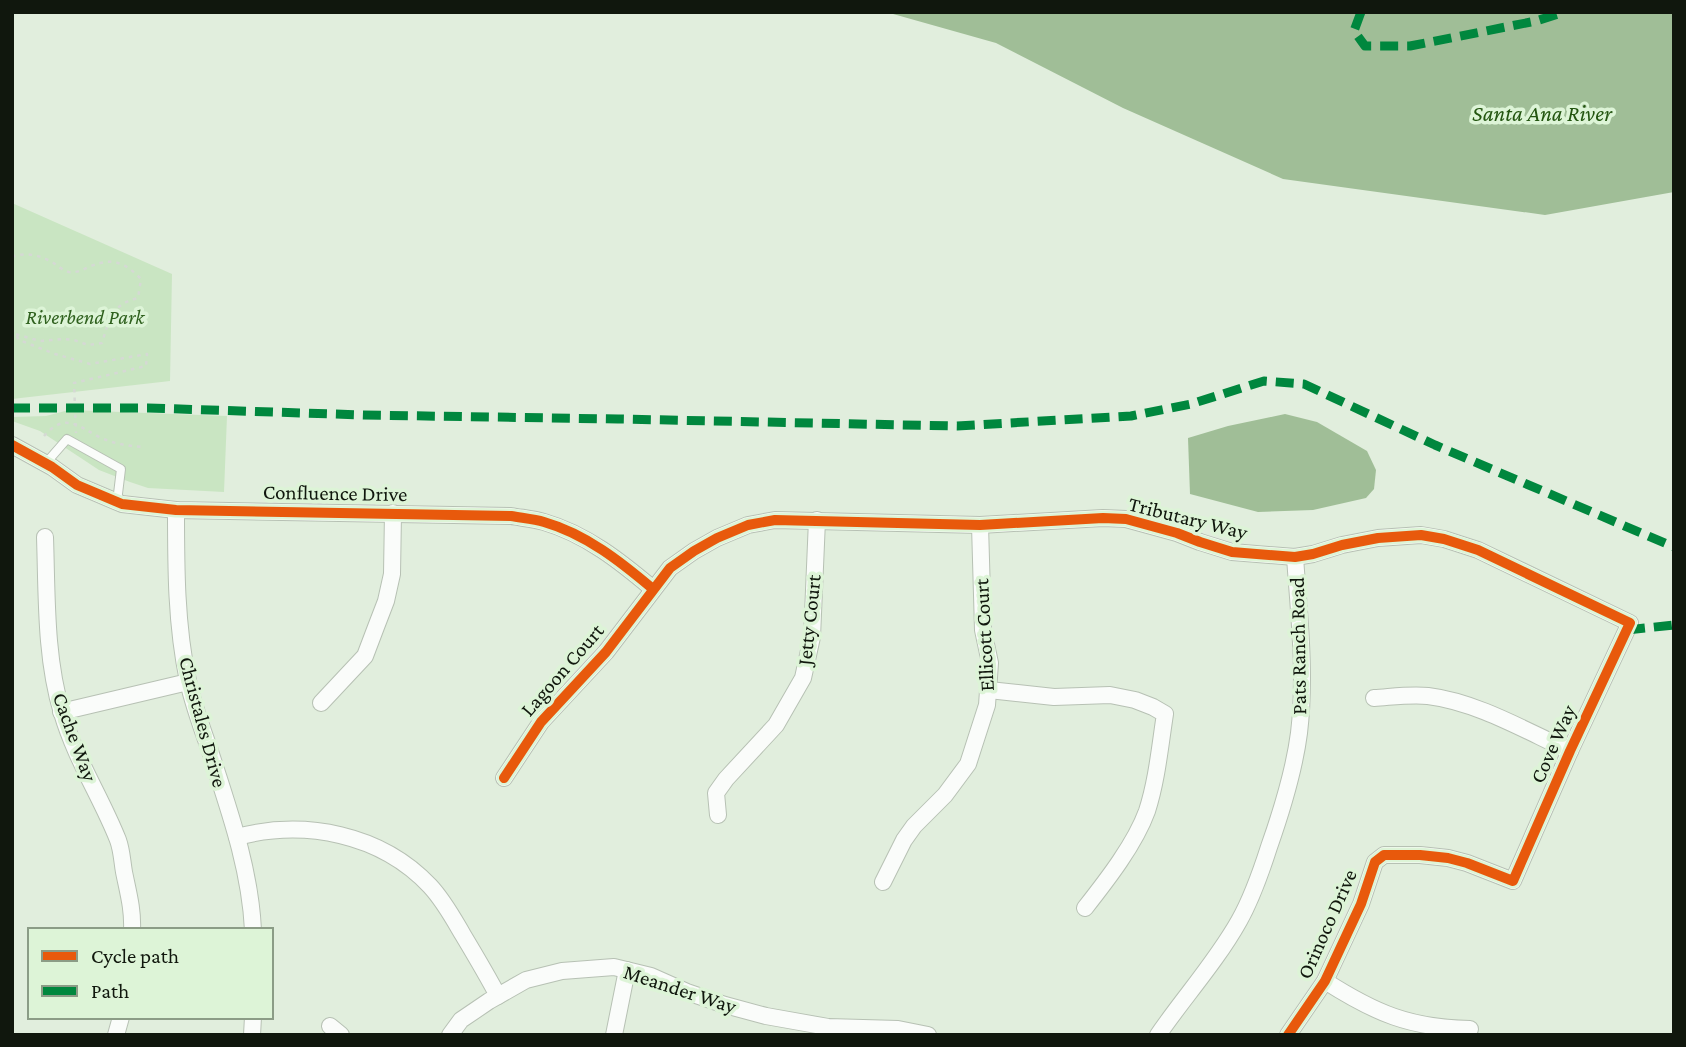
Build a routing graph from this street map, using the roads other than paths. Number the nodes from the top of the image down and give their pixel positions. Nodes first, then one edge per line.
1 (12, 445) edge
2 (46, 463) junction
3 (117, 502) junction
4 (176, 510) junction
5 (393, 513) junction
6 (817, 520) junction
7 (980, 525) junction
8 (45, 537) dead end
9 (1295, 557) junction
10 (653, 589) junction
11 (1630, 623) joint
12 (188, 682) junction
13 (989, 690) junction
14 (1374, 698) dead end
15 (321, 703) dead end
16 (61, 712) junction
17 (1570, 751) junction
18 (504, 778) dead end
19 (718, 815) dead end
20 (237, 837) junction
21 (1375, 862) joint
22 (883, 882) dead end
23 (1085, 908) dead end
24 (132, 928) edge
25 (253, 928) edge
26 (627, 970) junction
27 (1325, 981) junction
28 (498, 996) junction
29 (776, 1017) junction
30 (1469, 1028) dead end
31 (450, 1035) edge
32 (614, 1035) edge
33 (773, 1035) edge
34 (928, 1035) edge
35 (1158, 1035) edge
36 (1288, 1035) edge

1 - 2 street, Confluence Drive
2 - 3 street, Confluence Drive
2 - 3 lane
3 - 4 street, Confluence Drive
4 - 5 street, Confluence Drive
4 - 12 street, Christales Drive
5 - 10 street, Confluence Drive
5 - 15 street
6 - 7 street, Tributary Way
6 - 10 street, Tributary Way
6 - 19 street, Jetty Court
7 - 9 street, Tributary Way
7 - 13 street, Ellicott Court
8 - 16 street, Cache Way
9 - 11 street, Tributary Way
9 - 35 street, Pats Ranch Road
10 - 18 street, Lagoon Court
11 - 17 street, Cove Way
12 - 16 street
12 - 20 street, Christales Drive
13 - 22 street, Ellicott Court
13 - 23 street
14 - 17 street
16 - 24 street, Cache Way
17 - 21 street, Cove Way
20 - 25 street, Christales Drive
20 - 28 street
21 - 27 street, Orinoco Drive
26 - 28 street, Meander Way
26 - 29 street, Meander Way
26 - 32 street
27 - 30 street
27 - 36 street, Orinoco Drive
28 - 31 street, Meander Way
29 - 33 street
29 - 34 street, Meander Way

